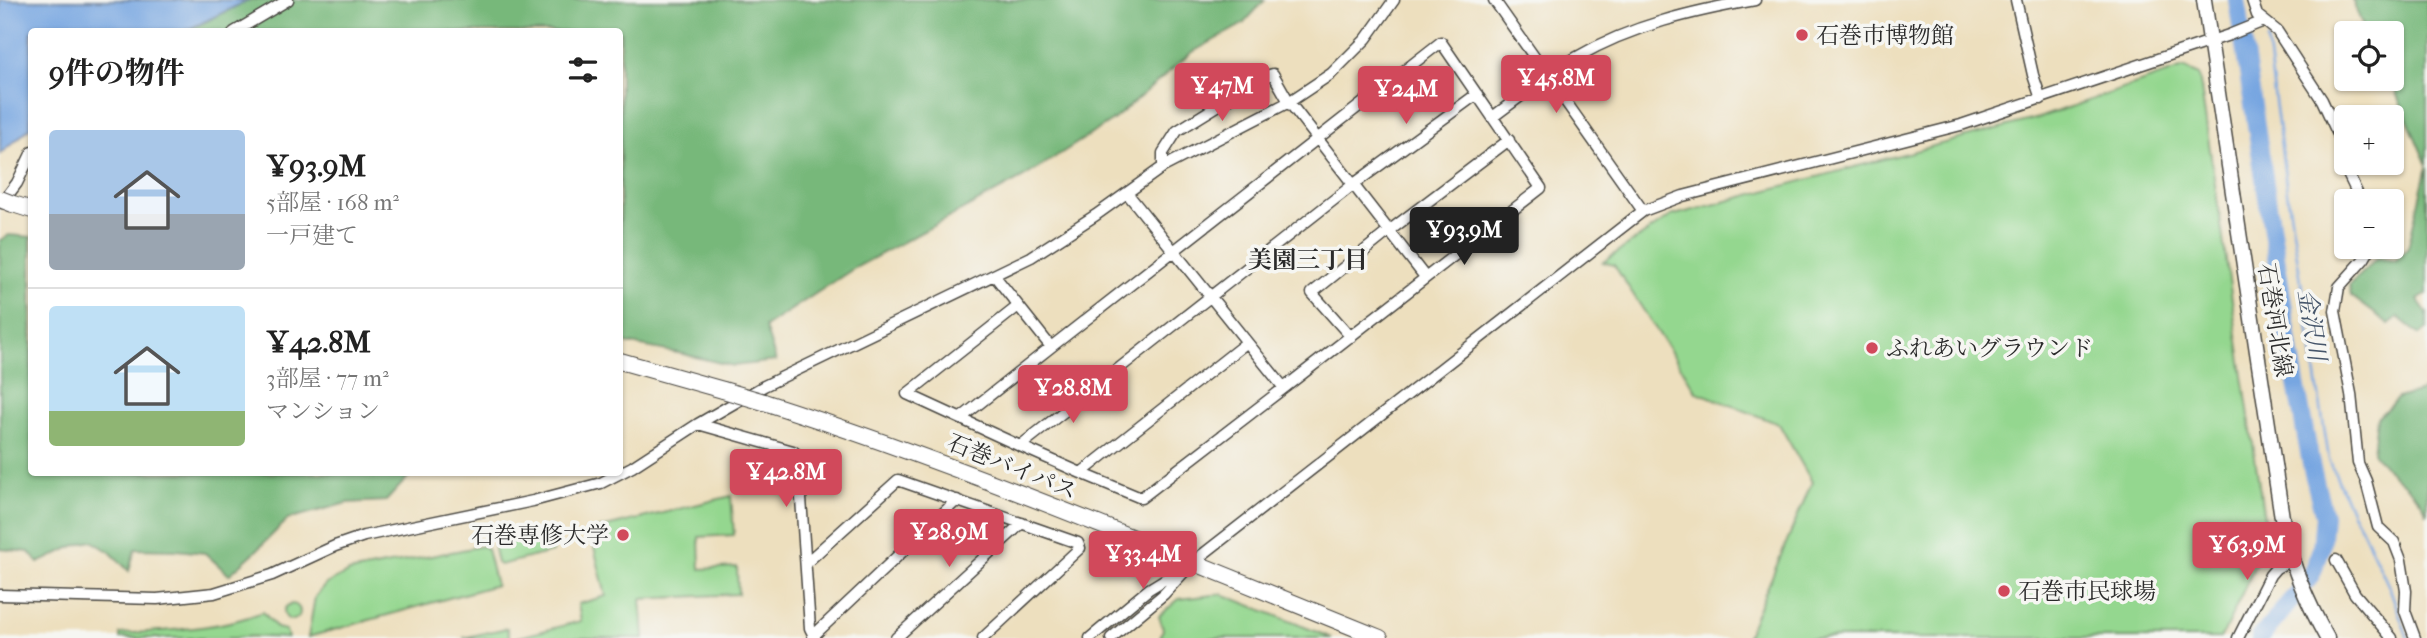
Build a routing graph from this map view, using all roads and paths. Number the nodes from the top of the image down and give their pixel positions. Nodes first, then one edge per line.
1 (288, 0) edge
2 (1394, 0) edge
3 (1494, 0) edge
4 (1755, 0) edge
5 (2016, 0) edge
6 (2204, 0) edge
7 (2252, 0) edge
8 (1734, 2) edge
9 (2258, 23) junction
10 (241, 28) edge
11 (2208, 41) junction
12 (1548, 76) junction
13 (1477, 94) junction
14 (2041, 99) junction
15 (1289, 102) junction
16 (1494, 116) junction
17 (1318, 138) junction
18 (1509, 140) junction
19 (28, 160) edge
20 (1163, 167) junction
21 (1354, 184) junction
22 (2355, 189) edge
23 (1127, 193) junction
24 (4, 203) edge
25 (28, 209) edge
26 (1643, 211) junction
27 (1389, 231) junction
28 (1175, 251) junction
29 (2364, 259) edge
30 (994, 275) junction
31 (1425, 277) junction
32 (1211, 297) junction
33 (1017, 307) junction
34 (1351, 337) junction
35 (1246, 342) junction
36 (1051, 347) junction
37 (623, 362) edge
38 (1284, 388) junction
39 (961, 418) junction
40 (698, 424) junction
41 (1020, 446) junction
42 (623, 471) edge
43 (1081, 473) junction
44 (613, 476) edge
45 (957, 500) junction
46 (1022, 523) junction
47 (2336, 560) dead end
48 (1193, 562) junction
49 (806, 563) junction
50 (2293, 564) junction
51 (0, 595) edge
52 (814, 637) edge
53 (897, 638) edge
54 (983, 638) edge
55 (1090, 638) edge
56 (1111, 638) edge
57 (1380, 638) edge
58 (2238, 638) edge
59 (2328, 638) edge
60 (2392, 638) edge
61 (2416, 638) edge

1 - 10 street
2 - 15 street
3 - 12 street
4 - 8 street
5 - 14 street
6 - 11 main road, 石巻河北線
7 - 9 street
8 - 12 street
9 - 11 street
9 - 22 street
11 - 14 street
11 - 50 main road, 石巻河北線
12 - 16 street
12 - 26 street
13 - 16 street
13 - 17 street
13 - 21 street
14 - 26 street
15 - 17 street
15 - 20 street
15 - 20 street
16 - 18 street
17 - 21 street
17 - 28 street
18 - 27 street
18 - 31 street
19 - 24 street
20 - 23 street
21 - 27 street
21 - 32 street
23 - 28 street
23 - 30 street
24 - 25 highway
26 - 48 street
27 - 31 street
27 - 34 street
28 - 32 street
28 - 36 street
29 - 61 street
30 - 33 street
30 - 40 street
31 - 34 street
32 - 35 street
32 - 41 street
33 - 36 street
33 - 39 street
34 - 38 street
35 - 38 street
35 - 43 street
36 - 39 street
37 - 48 highway, 石巻バイパス, bridge
38 - 43 street
39 - 41 street
40 - 42 street
40 - 49 street
41 - 43 street
44 - 51 street
45 - 46 street
45 - 49 street
45 - 52 street
46 - 53 street
46 - 54 street
47 - 60 street
48 - 55 street
48 - 56 street
48 - 57 highway, 石巻バイパス
49 - 52 street
50 - 58 street
50 - 59 main road, 石巻河北線

